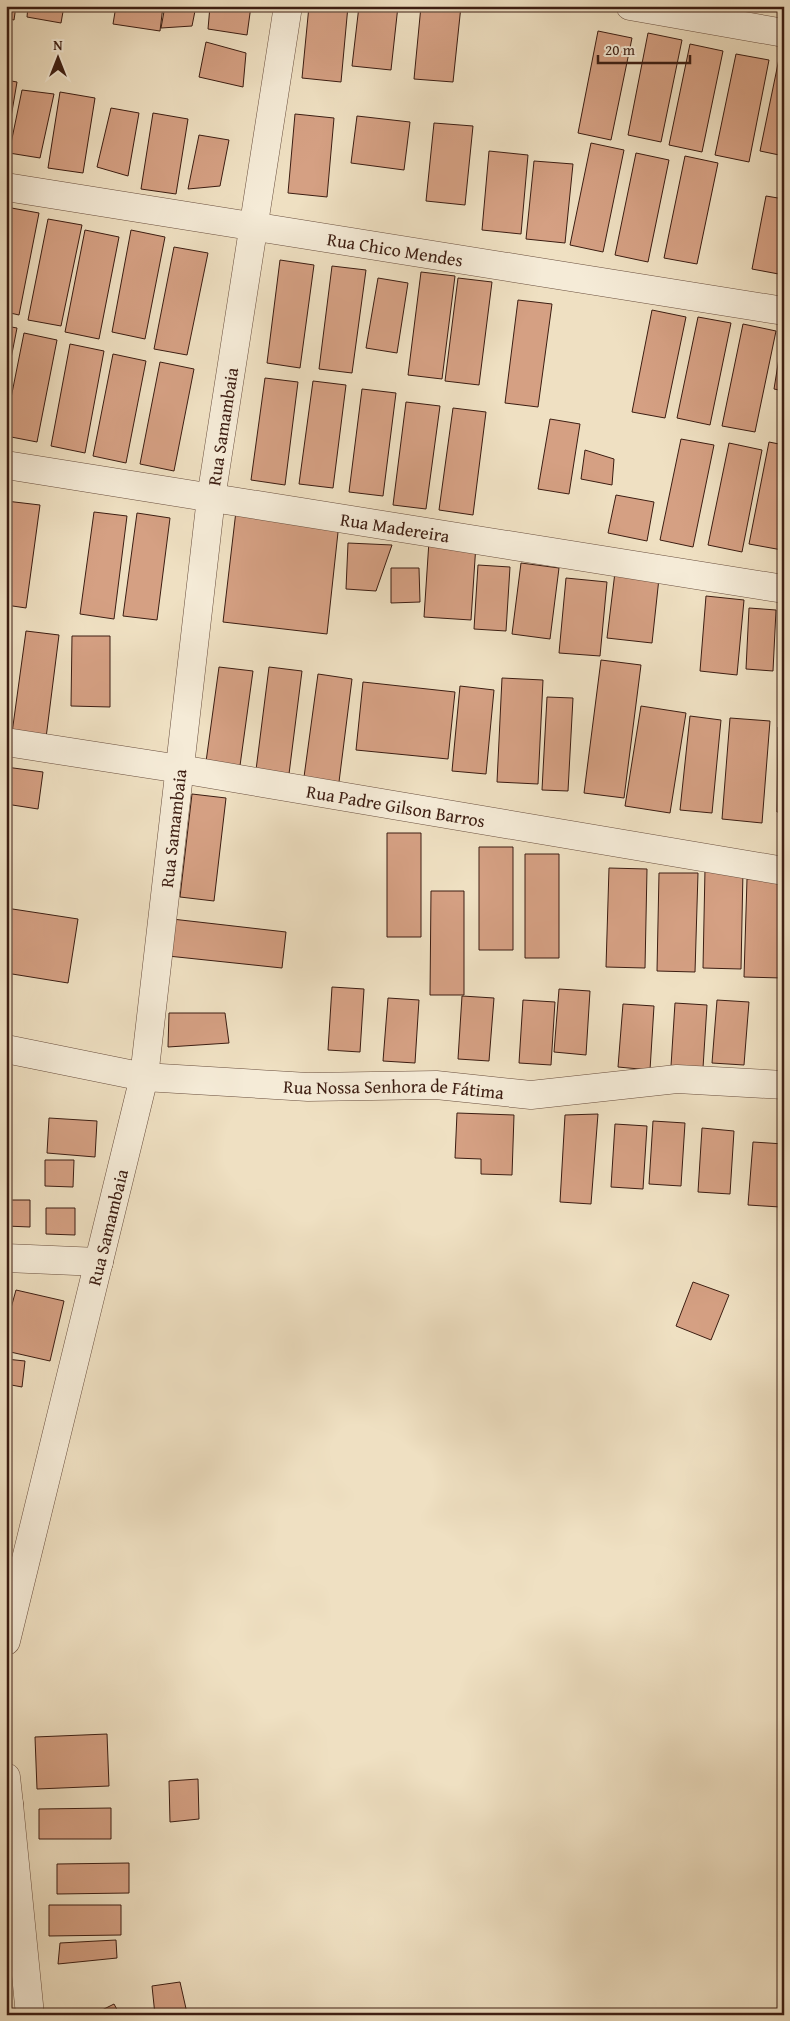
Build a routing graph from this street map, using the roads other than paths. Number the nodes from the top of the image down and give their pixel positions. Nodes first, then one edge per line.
1 (288, 6) edge
2 (630, 6) edge
3 (784, 33) edge
4 (6, 187) edge
5 (254, 226) junction
6 (784, 311) edge
7 (6, 465) edge
8 (211, 498) junction
9 (784, 589) edge
10 (6, 742) edge
11 (180, 769) junction
12 (784, 871) edge
13 (6, 1049) edge
14 (144, 1077) junction
15 (784, 1085) edge
16 (6, 1258) edge
17 (99, 1262) junction
18 (6, 1641) edge
19 (6, 1777) edge
20 (8, 1805) edge
21 (30, 2015) edge

1 - 5 street, Rua Samambaia
2 - 3 street
4 - 5 street, Rua Chico Mendes
5 - 6 street, Rua Chico Mendes
5 - 8 street, Rua Samambaia
7 - 8 street, Rua Madereira
8 - 9 street, Rua Madereira
8 - 11 street, Rua Samambaia
10 - 11 street, Rua Padre Gilson Barros
11 - 12 street, Rua Padre Gilson Barros
11 - 14 street, Rua Samambaia
13 - 14 street, Rua Nossa Senhora de Fátima
14 - 15 street, Rua Nossa Senhora de Fátima
14 - 17 street, Rua Samambaia
16 - 17 street
17 - 18 street, Rua Samambaia
19 - 20 street
20 - 21 street

